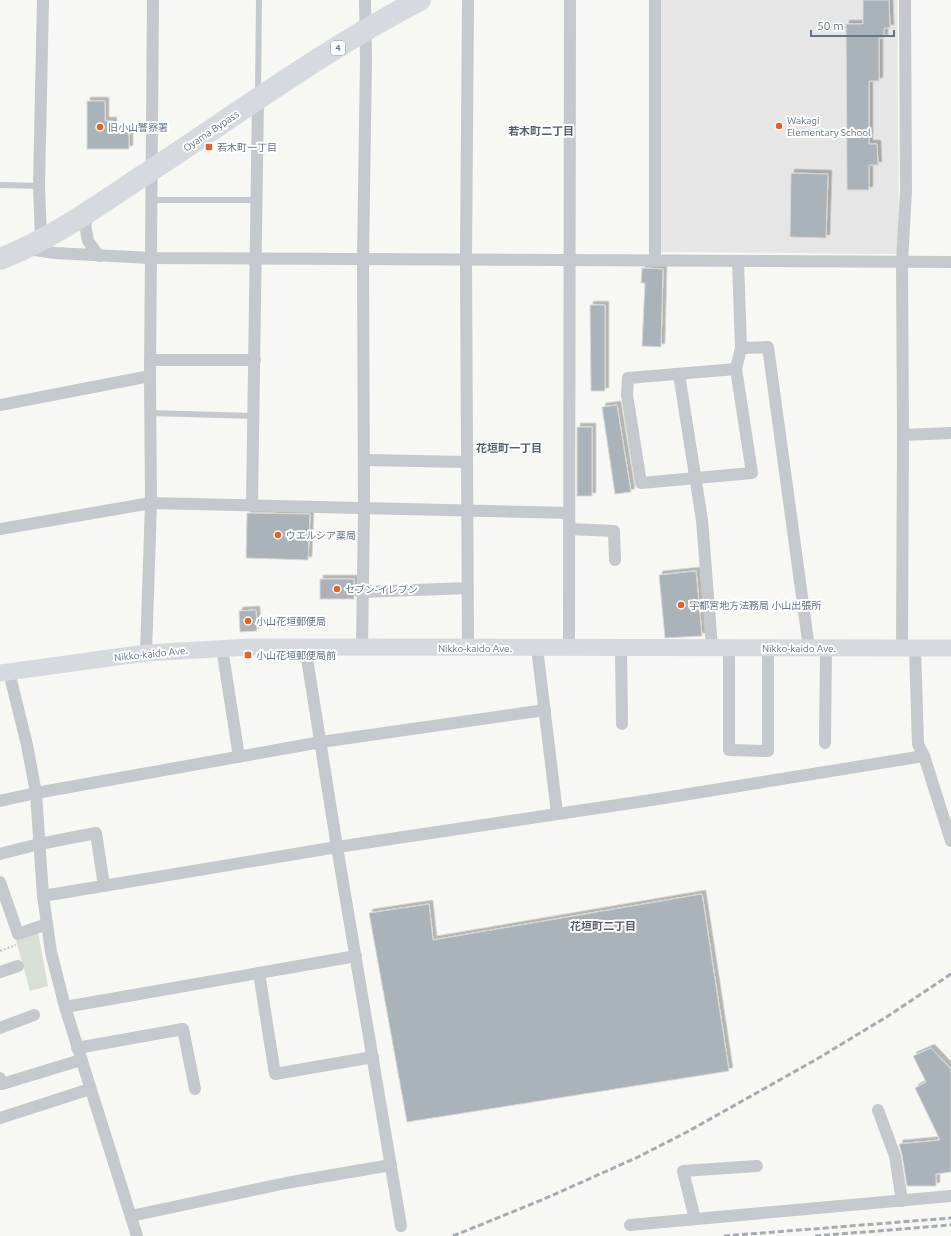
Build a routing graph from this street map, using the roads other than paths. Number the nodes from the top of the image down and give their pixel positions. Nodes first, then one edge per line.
1 (43, 0) edge
2 (153, 0) edge
3 (259, 0) edge
4 (365, 0) edge
5 (420, 0) edge
6 (468, 0) edge
7 (570, 0) edge
8 (655, 0) edge
9 (905, 0) edge
10 (365, 30) junction
11 (258, 99) junction
12 (152, 170) junction
13 (0, 185) edge
14 (39, 186) junction
15 (152, 200) junction
16 (257, 200) junction
17 (93, 209) junction
18 (33, 244) junction
19 (99, 256) junction
20 (151, 258) junction
21 (0, 259) edge
22 (256, 259) junction
23 (363, 259) junction
24 (466, 259) junction
25 (570, 261) junction
26 (655, 261) junction
27 (738, 261) junction
28 (902, 262) junction
29 (951, 262) edge
30 (741, 348) junction
31 (150, 360) junction
32 (255, 360) junction
33 (736, 368) junction
34 (679, 374) junction
35 (150, 376) junction
36 (0, 405) edge
37 (150, 413) junction
38 (254, 416) junction
39 (951, 433) edge
40 (903, 435) junction
41 (364, 460) junction
42 (466, 462) junction
43 (695, 478) junction
44 (151, 503) junction
45 (252, 505) junction
46 (364, 508) junction
47 (466, 511) junction
48 (569, 513) junction
49 (0, 529) edge
50 (569, 529) junction
51 (615, 560) dead end
52 (467, 588) junction
53 (363, 592) junction
54 (305, 646) junction
55 (362, 647) junction
56 (222, 648) junction
57 (468, 648) junction
58 (537, 648) junction
59 (569, 648) junction
60 (621, 648) junction
61 (712, 648) junction
62 (730, 648) junction
63 (768, 648) junction
64 (818, 648) junction
65 (908, 648) junction
66 (951, 648) edge
67 (146, 653) junction
68 (4, 672) edge
69 (545, 710) junction
70 (622, 724) dead end
71 (321, 742) junction
72 (825, 743) dead end
73 (924, 756) junction
74 (239, 757) junction
75 (36, 793) junction
76 (0, 801) edge
77 (557, 813) junction
78 (951, 841) edge
79 (40, 844) junction
80 (337, 847) junction
81 (0, 854) edge
82 (0, 882) edge
83 (104, 886) junction
84 (43, 896) junction
85 (47, 924) junction
86 (356, 956) junction
87 (18, 966) dead end
88 (0, 972) edge
89 (259, 973) junction
90 (65, 1007) junction
91 (34, 1015) dead end
92 (0, 1028) edge
93 (77, 1048) junction
94 (373, 1057) junction
95 (81, 1060) junction
96 (0, 1078) edge
97 (90, 1089) junction
98 (195, 1089) dead end
99 (878, 1110) dead end
100 (0, 1118) edge
101 (391, 1165) junction
102 (757, 1166) dead end
103 (951, 1196) edge
104 (902, 1201) junction
105 (131, 1216) junction
106 (695, 1219) junction
107 (630, 1225) dead end
108 (401, 1226) dead end
109 (137, 1236) edge

1 - 14 street
2 - 12 street
3 - 11 lane
4 - 10 street
5 - 10 highway, Oyama Bypass / 4
6 - 24 street
7 - 25 street
8 - 26 street
9 - 28 street
10 - 11 highway, Oyama Bypass / 4
10 - 23 street
11 - 12 highway, Oyama Bypass / 4
11 - 16 street
12 - 15 street
12 - 17 highway, Oyama Bypass / 4
13 - 14 lane
14 - 18 street
15 - 16 lane
15 - 20 street
16 - 22 street
17 - 18 highway, Oyama Bypass / 4
17 - 19 street
18 - 19 street
18 - 21 highway, Oyama Bypass / 4
19 - 20 street
20 - 22 street
20 - 31 street
22 - 23 street
22 - 32 street
23 - 24 street
23 - 41 street
24 - 25 street
24 - 42 street
25 - 26 street
25 - 48 street
26 - 27 street
27 - 28 street
27 - 30 street
28 - 29 street
28 - 40 street
30 - 33 street
30 - 64 street
31 - 32 street
31 - 35 street
32 - 38 street
33 - 34 street
33 - 43 street
34 - 43 street
34 - 43 street
35 - 36 street
35 - 37 street
37 - 38 lane
37 - 44 street
38 - 45 street
39 - 40 street
40 - 65 street
41 - 42 street
41 - 46 street
42 - 47 street
43 - 61 street
44 - 45 street
44 - 49 street
44 - 67 street
45 - 46 street
46 - 47 street
46 - 53 street
47 - 48 street
47 - 52 street
48 - 50 street
50 - 51 street
50 - 59 street
52 - 53 street
52 - 57 street
53 - 55 street
54 - 55 main road, Nikko-kaido Ave.
54 - 56 main road, Nikko-kaido Ave.
54 - 71 street
55 - 57 main road, Nikko-kaido Ave.
56 - 67 main road, Nikko-kaido Ave.
56 - 74 street
57 - 58 main road, Nikko-kaido Ave.
58 - 59 main road, Nikko-kaido Ave.
58 - 69 street
59 - 60 main road, Nikko-kaido Ave.
60 - 61 main road, Nikko-kaido Ave.
60 - 70 street
61 - 62 main road, Nikko-kaido Ave.
62 - 63 main road, Nikko-kaido Ave.
62 - 63 street
63 - 64 main road, Nikko-kaido Ave.
64 - 65 main road, Nikko-kaido Ave.
64 - 72 street
65 - 66 main road, Nikko-kaido Ave.
65 - 73 street
67 - 68 main road, Nikko-kaido Ave.
68 - 75 street
69 - 71 street
69 - 77 street
71 - 74 street
71 - 80 street
73 - 77 street
73 - 78 street
74 - 75 street
75 - 76 street
75 - 79 street
77 - 80 street
79 - 81 street
79 - 83 street
79 - 84 street
80 - 83 street
80 - 86 street
82 - 85 street
83 - 84 street
84 - 85 street
85 - 90 street
86 - 89 street
86 - 94 street
87 - 88 street
89 - 90 street
89 - 94 street
90 - 93 street
91 - 92 street
93 - 95 street
93 - 98 street
94 - 101 street
95 - 96 street
95 - 97 street
97 - 100 street
97 - 105 street
99 - 104 street
101 - 105 street
101 - 108 street
102 - 106 street
103 - 104 street
104 - 106 street
105 - 109 street
106 - 107 street

